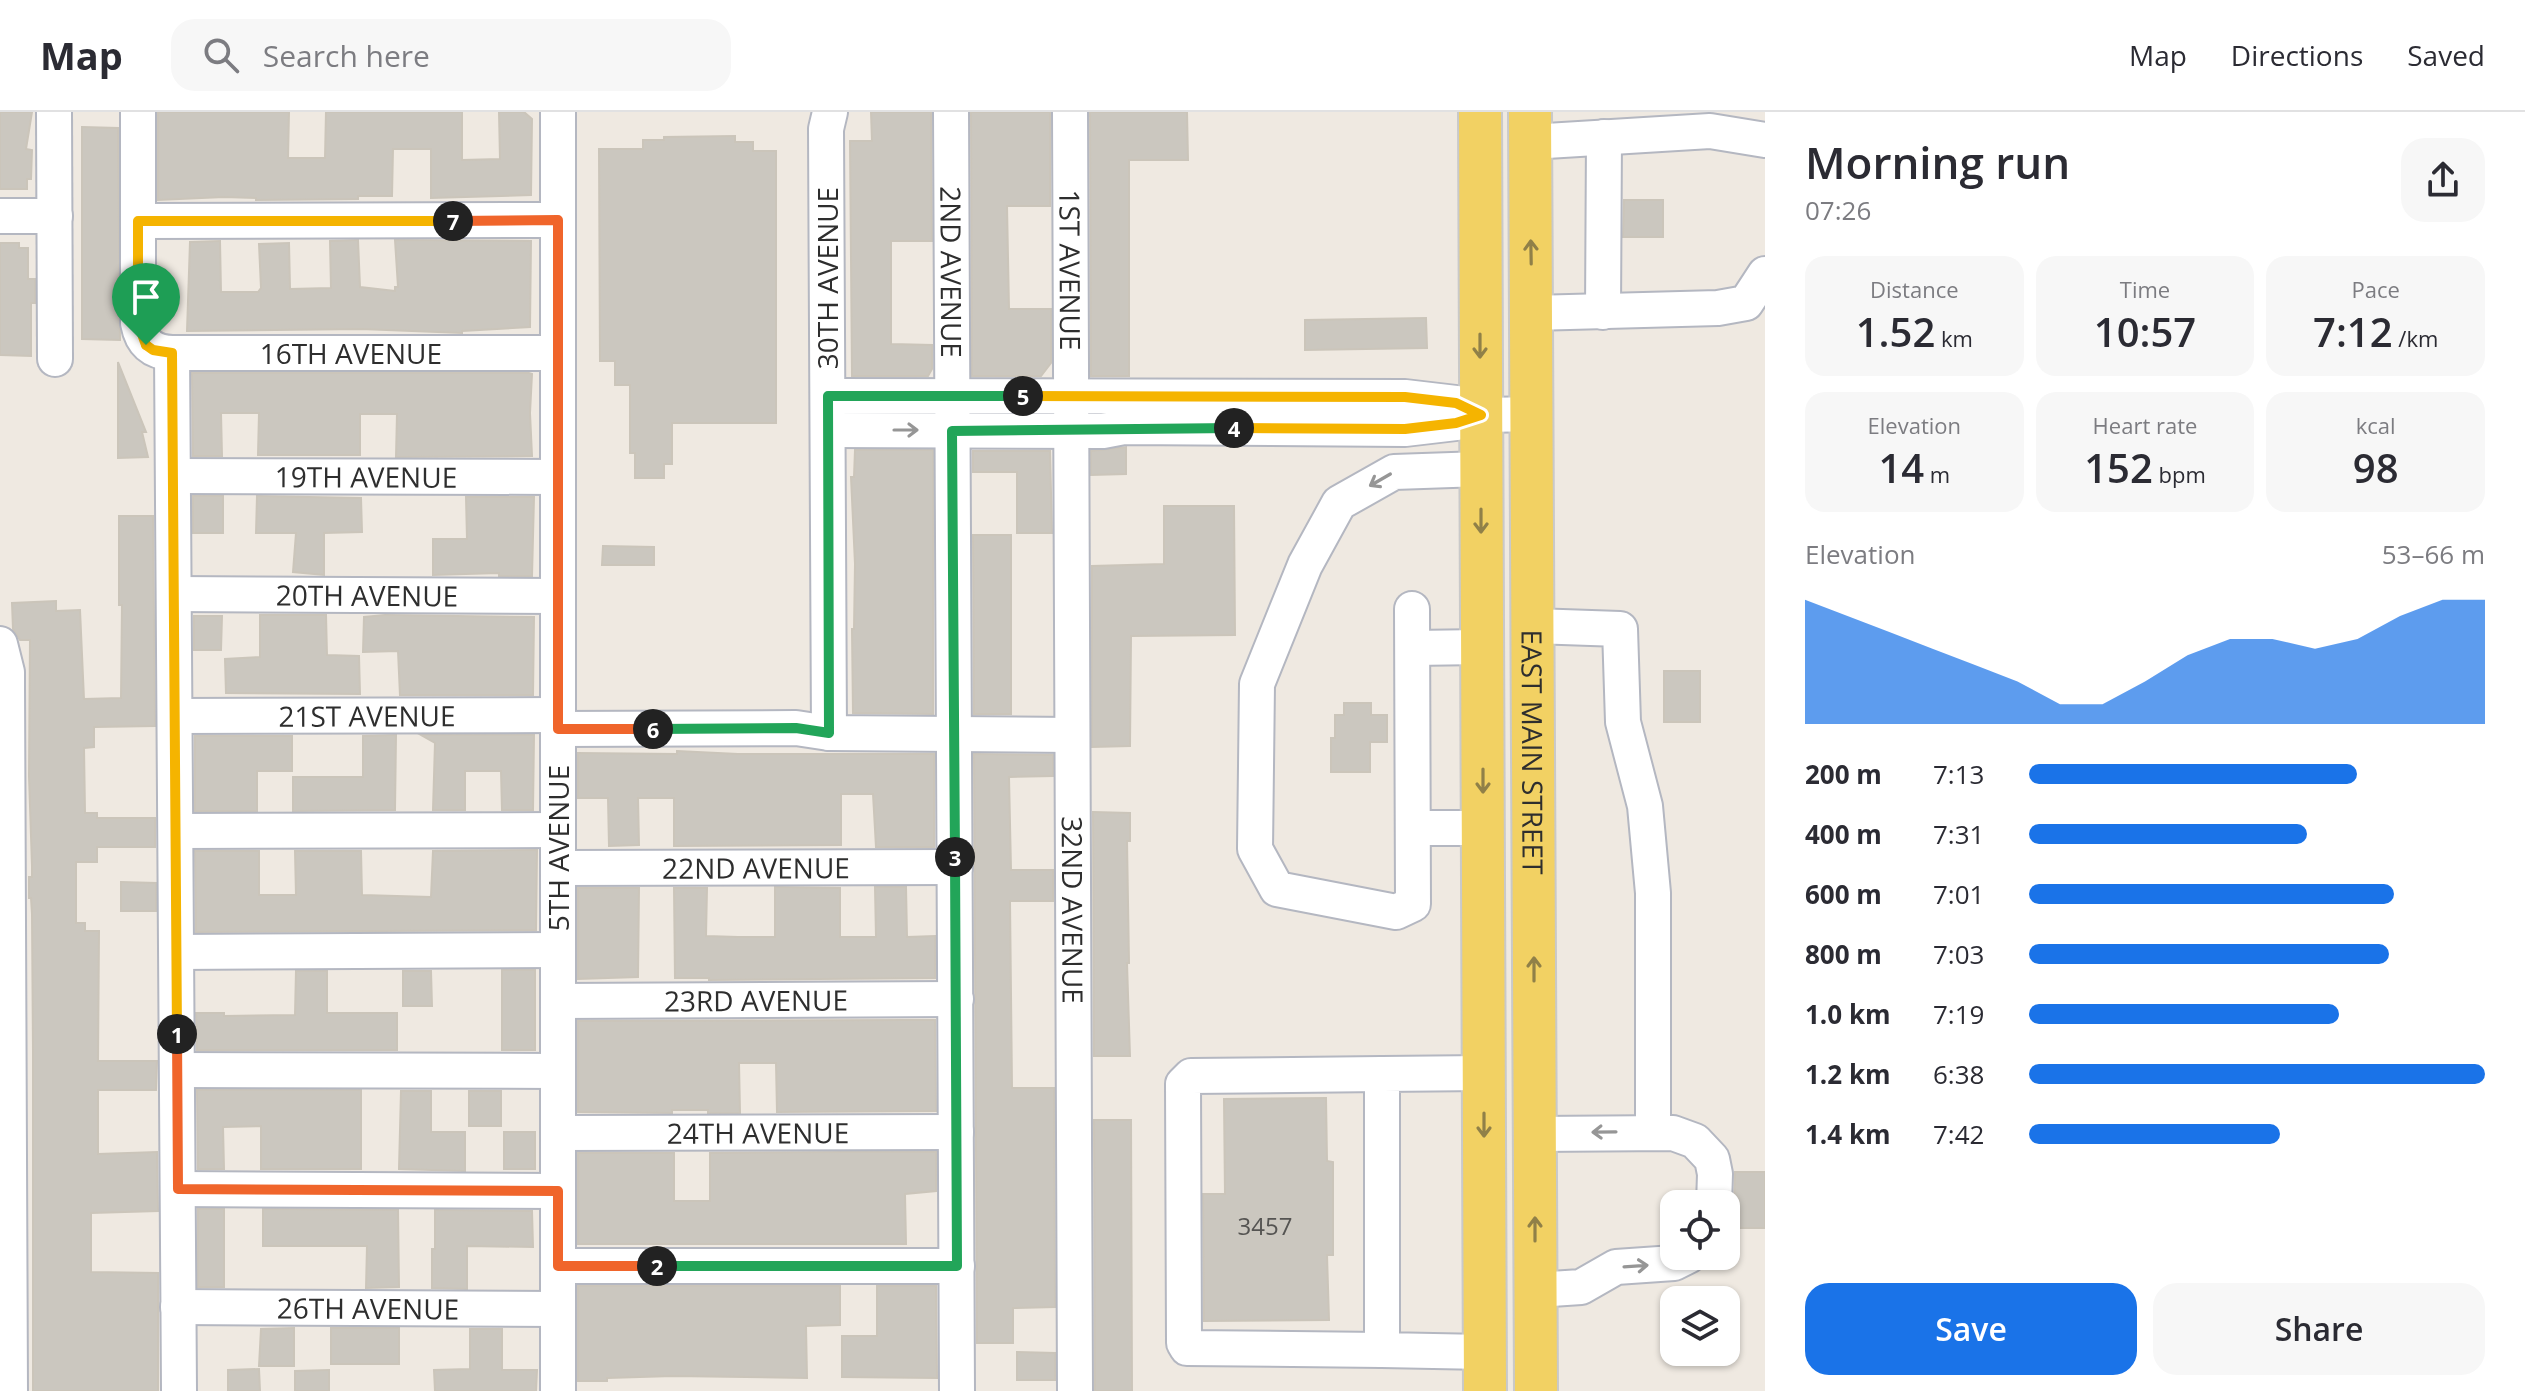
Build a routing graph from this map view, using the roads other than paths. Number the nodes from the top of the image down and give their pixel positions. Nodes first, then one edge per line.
1 (54, 112) edge
2 (138, 112) edge
3 (558, 112) edge
4 (830, 112) edge
5 (951, 112) edge
6 (1070, 112) edge
7 (1480, 112) edge
8 (1530, 127) edge
9 (1604, 137) junction
10 (1765, 140) edge
11 (0, 216) edge
12 (55, 216) junction
13 (558, 220) junction
14 (138, 221) junction
15 (1765, 274) edge
16 (1603, 312) junction
17 (1532, 313) junction
18 (159, 349) junction
19 (558, 353) junction
20 (55, 359) dead end
21 (828, 396) junction
22 (952, 396) junction
23 (1071, 396) junction
24 (1533, 414) junction
25 (1481, 415) junction
26 (828, 430) junction
27 (1072, 430) junction
28 (952, 431) junction
29 (1481, 469) junction
30 (174, 476) junction
31 (558, 477) junction
32 (175, 594) junction
33 (558, 596) junction
34 (1412, 609) dead end
35 (1533, 626) junction
36 (0, 644) edge
37 (1482, 647) junction
38 (1413, 648) junction
39 (175, 716) junction
40 (558, 722) junction
41 (829, 733) junction
42 (954, 734) junction
43 (1072, 735) junction
44 (4, 812) edge
45 (1413, 828) junction
46 (1483, 828) junction
47 (558, 830) junction
48 (176, 831) junction
49 (955, 867) junction
50 (558, 868) junction
51 (558, 950) junction
52 (177, 952) junction
53 (956, 999) junction
54 (558, 1001) junction
55 (177, 1070) junction
56 (558, 1071) junction
57 (1484, 1073) junction
58 (1382, 1074) junction
59 (956, 1132) junction
60 (1653, 1132) junction
61 (558, 1133) junction
62 (1535, 1134) junction
63 (178, 1189) junction
64 (1714, 1190) edge
65 (558, 1191) junction
66 (1660, 1264) edge
67 (558, 1266) junction
68 (957, 1266) junction
69 (1536, 1290) junction
70 (178, 1307) junction
71 (558, 1309) junction
72 (1382, 1350) junction
73 (1485, 1372) edge
74 (10, 1391) edge
75 (179, 1391) edge
76 (558, 1391) edge
77 (957, 1391) edge
78 (1075, 1391) edge
79 (1536, 1391) edge

1 - 12 lane
2 - 14 lane
3 - 13 lane, 5TH AVENUE
4 - 21 lane, 30TH AVENUE
5 - 22 lane, 2ND AVENUE
6 - 23 lane, 1ST AVENUE
7 -> 25 main road, EAST MAIN STREET
8 - 9 lane
17 -> 8 main road, EAST MAIN STREET
9 - 10 lane
9 - 16 lane
11 - 12 lane
12 - 20 lane
13 - 14 lane
13 - 19 lane, 5TH AVENUE
14 - 18 lane
15 - 16 lane
16 - 17 lane
17 - 24 main road, EAST MAIN STREET
18 - 19 lane, 16TH AVENUE
18 - 30 lane
19 - 31 lane, 5TH AVENUE
21 - 22 lane
21 - 26 lane, 30TH AVENUE
22 - 23 lane
22 - 28 lane, 2ND AVENUE
23 - 25 lane
23 - 27 lane, 1ST AVENUE
24 - 25 lane
24 - 35 main road, EAST MAIN STREET
25 - 27 lane
25 - 29 main road, EAST MAIN STREET
26 -> 28 lane
26 - 41 lane, 30TH AVENUE
27 - 28 lane
27 - 43 lane, 32ND AVENUE
28 - 42 lane, 2ND AVENUE
29 -> 37 main road, EAST MAIN STREET
29 -> 45 lane
30 - 31 lane, 19TH AVENUE
30 - 32 lane
31 - 33 lane, 5TH AVENUE
32 - 33 lane, 20TH AVENUE
32 - 39 lane
33 - 40 lane, 5TH AVENUE
34 - 38 lane
35 - 60 lane
62 -> 35 main road, EAST MAIN STREET
36 - 44 lane
37 - 38 lane
37 -> 46 main road, EAST MAIN STREET
38 - 45 lane
39 - 40 lane, 21ST AVENUE
39 - 48 lane
40 - 41 lane, 21ST AVENUE
40 - 47 lane, 5TH AVENUE
41 - 42 lane, 21ST AVENUE
42 - 43 lane, 21ST AVENUE
42 - 49 lane, 2ND AVENUE
43 - 78 lane, 32ND AVENUE
44 - 74 lane
45 - 46 lane
46 - 57 main road, EAST MAIN STREET
47 - 48 lane
47 - 50 lane, 5TH AVENUE
48 - 52 lane
49 - 50 lane, 22ND AVENUE
49 - 53 lane, 2ND AVENUE
50 - 51 lane, 5TH AVENUE
51 - 52 lane
51 - 54 lane, 5TH AVENUE
52 - 55 lane
53 - 54 lane, 23RD AVENUE
53 - 59 lane, 2ND AVENUE
54 - 56 lane, 5TH AVENUE
55 - 56 lane
55 - 63 lane
56 - 61 lane, 5TH AVENUE
57 - 58 lane
57 -> 73 main road, EAST MAIN STREET
58 - 72 lane
58 - 72 lane
59 - 61 lane, 24TH AVENUE
59 - 68 lane, 2ND AVENUE
60 -> 62 lane
60 - 64 lane
61 - 65 lane, 5TH AVENUE
69 -> 62 main road, EAST MAIN STREET
63 - 65 lane
63 - 70 lane
65 - 67 lane, 5TH AVENUE
69 -> 66 lane
67 - 68 lane
67 - 71 lane, 5TH AVENUE
68 - 77 lane, 2ND AVENUE
69 - 79 main road, EAST MAIN STREET
70 - 71 lane, 26TH AVENUE
70 - 75 lane
71 - 76 lane, 5TH AVENUE
72 - 73 lane

